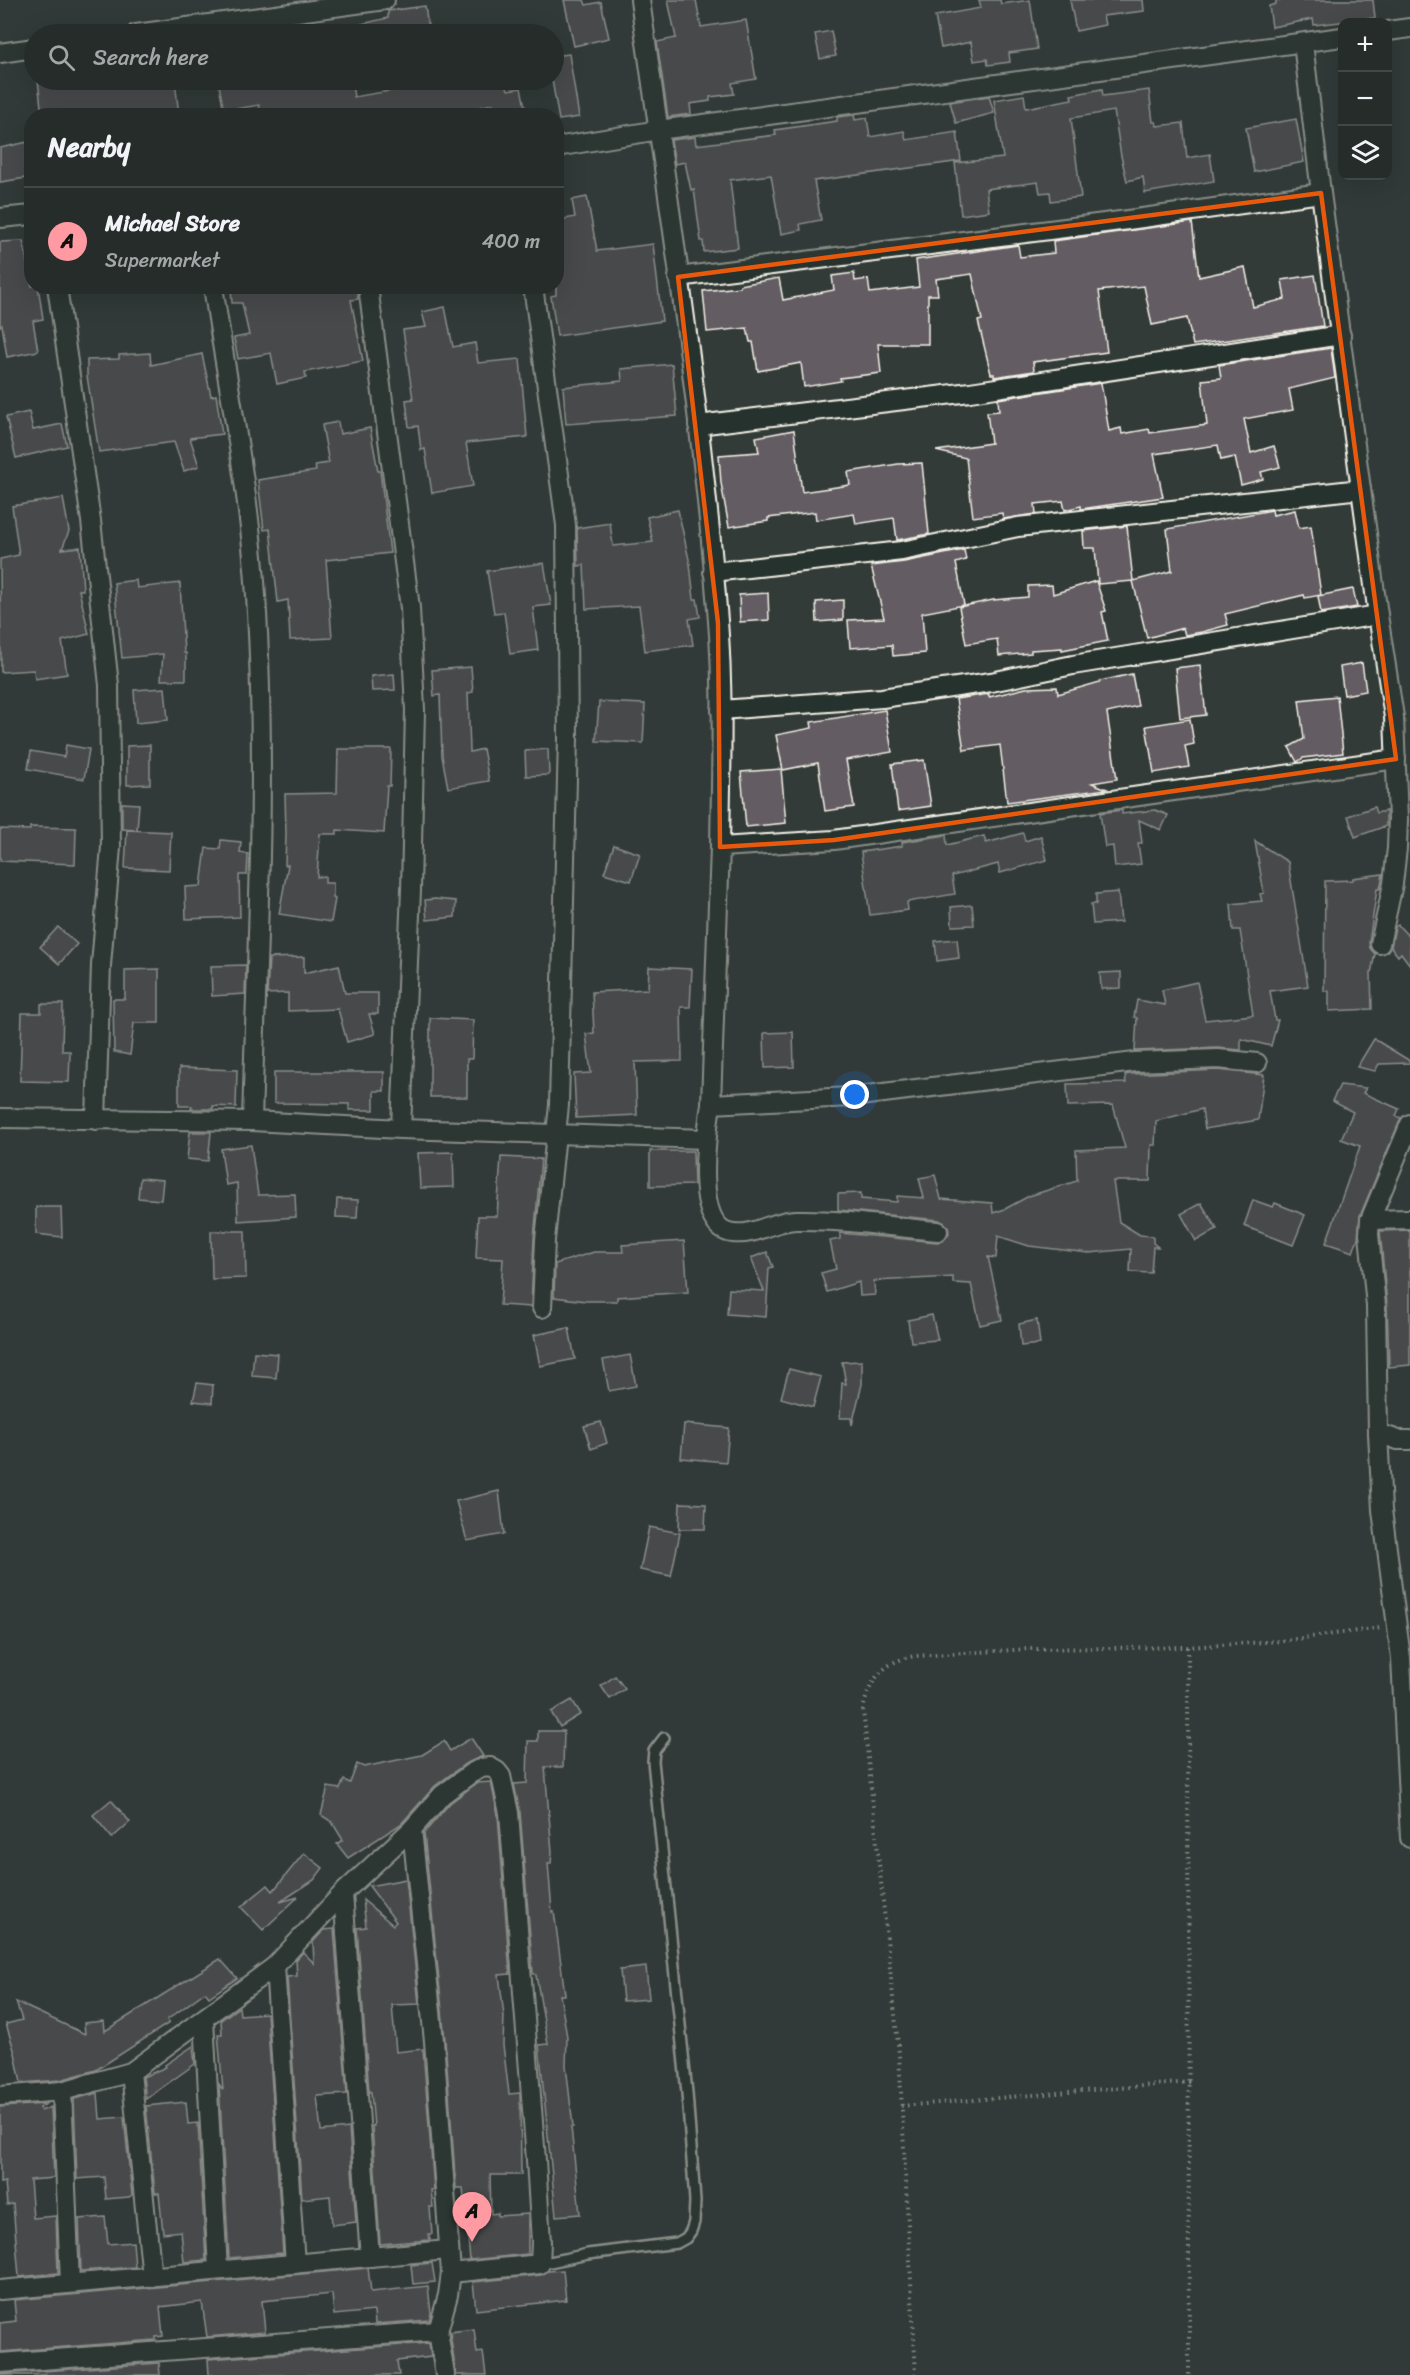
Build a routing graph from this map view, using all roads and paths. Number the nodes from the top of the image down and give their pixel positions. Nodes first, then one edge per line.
1 (385, 0) edge
2 (640, 0) edge
3 (209, 24) edge
4 (1410, 28) edge
5 (1392, 30) edge
6 (1338, 38) edge
7 (1303, 43) junction
8 (24, 49) edge
9 (0, 53) edge
10 (659, 130) junction
11 (564, 146) edge
12 (1321, 193) junction
13 (24, 216) edge
14 (0, 218) edge
15 (678, 278) junction
16 (58, 294) edge
17 (214, 294) edge
18 (369, 294) edge
19 (534, 294) edge
20 (1341, 335) junction
21 (698, 425) junction
22 (1361, 489) junction
23 (713, 572) junction
24 (1378, 615) junction
25 (721, 710) junction
26 (1396, 759) junction
27 (720, 848) junction
28 (1380, 944) dead end
29 (1257, 1063) dead end
30 (711, 1104) junction
31 (0, 1118) edge
32 (96, 1120) junction
33 (252, 1121) junction
34 (1410, 1124) edge
35 (400, 1129) junction
36 (557, 1133) junction
37 (706, 1139) junction
38 (1410, 1219) edge
39 (1370, 1220) junction
40 (938, 1231) dead end
41 (542, 1308) dead end
42 (1378, 1433) junction
43 (1410, 1440) edge
44 (1396, 1626) junction
45 (1188, 1647) junction
46 (664, 1737) dead end
47 (412, 1829) junction
48 (1410, 1838) edge
49 (343, 1893) junction
50 (275, 1966) junction
51 (204, 2020) junction
52 (131, 2072) junction
53 (1190, 2082) junction
54 (62, 2091) junction
55 (0, 2096) edge
56 (901, 2106) junction
57 (448, 2250) junction
58 (370, 2257) junction
59 (295, 2264) junction
60 (540, 2264) junction
61 (218, 2270) junction
62 (451, 2273) junction
63 (152, 2277) junction
64 (70, 2283) junction
65 (0, 2290) edge
66 (438, 2331) junction
67 (0, 2363) edge
68 (446, 2375) edge
69 (916, 2375) edge
70 (1189, 2375) edge

1 - 3 street
2 - 10 street
4 - 5 street
6 - 7 street
7 - 10 street
7 - 12 street
8 - 9 street
10 - 11 street
10 - 15 street
12 - 15 street
12 - 20 street
13 - 14 street
15 - 21 street
16 - 32 street
17 - 33 street
18 - 35 street
19 - 36 street
20 - 21 street
20 - 22 street
21 - 23 street
22 - 23 street
22 - 24 street
23 - 25 street
24 - 25 street
24 - 26 street
25 - 27 street
26 - 27 street
26 - 28 street
27 - 30 street
29 - 30 street
30 - 37 street
31 - 32 street
32 - 33 street
33 - 35 street
34 - 39 street
35 - 36 street
36 - 37 street
36 - 41 street
37 - 40 street
38 - 39 street
39 - 42 street
42 - 43 street
42 - 44 street
44 - 45 path
44 - 48 street
45 - 53 path
45 - 56 path
46 - 60 lane
47 - 49 street
47 - 57 street
47 - 60 street
49 - 50 street
49 - 58 street
50 - 51 street
50 - 59 street
51 - 52 street
51 - 61 street
52 - 54 street
52 - 63 street
53 - 56 path
53 - 70 path
54 - 55 street
54 - 64 street
56 - 69 path
57 - 58 street
57 - 62 street
58 - 59 street
59 - 61 street
60 - 62 street
61 - 63 street
62 - 66 street
63 - 64 street
64 - 65 street
66 - 67 street
66 - 68 street

